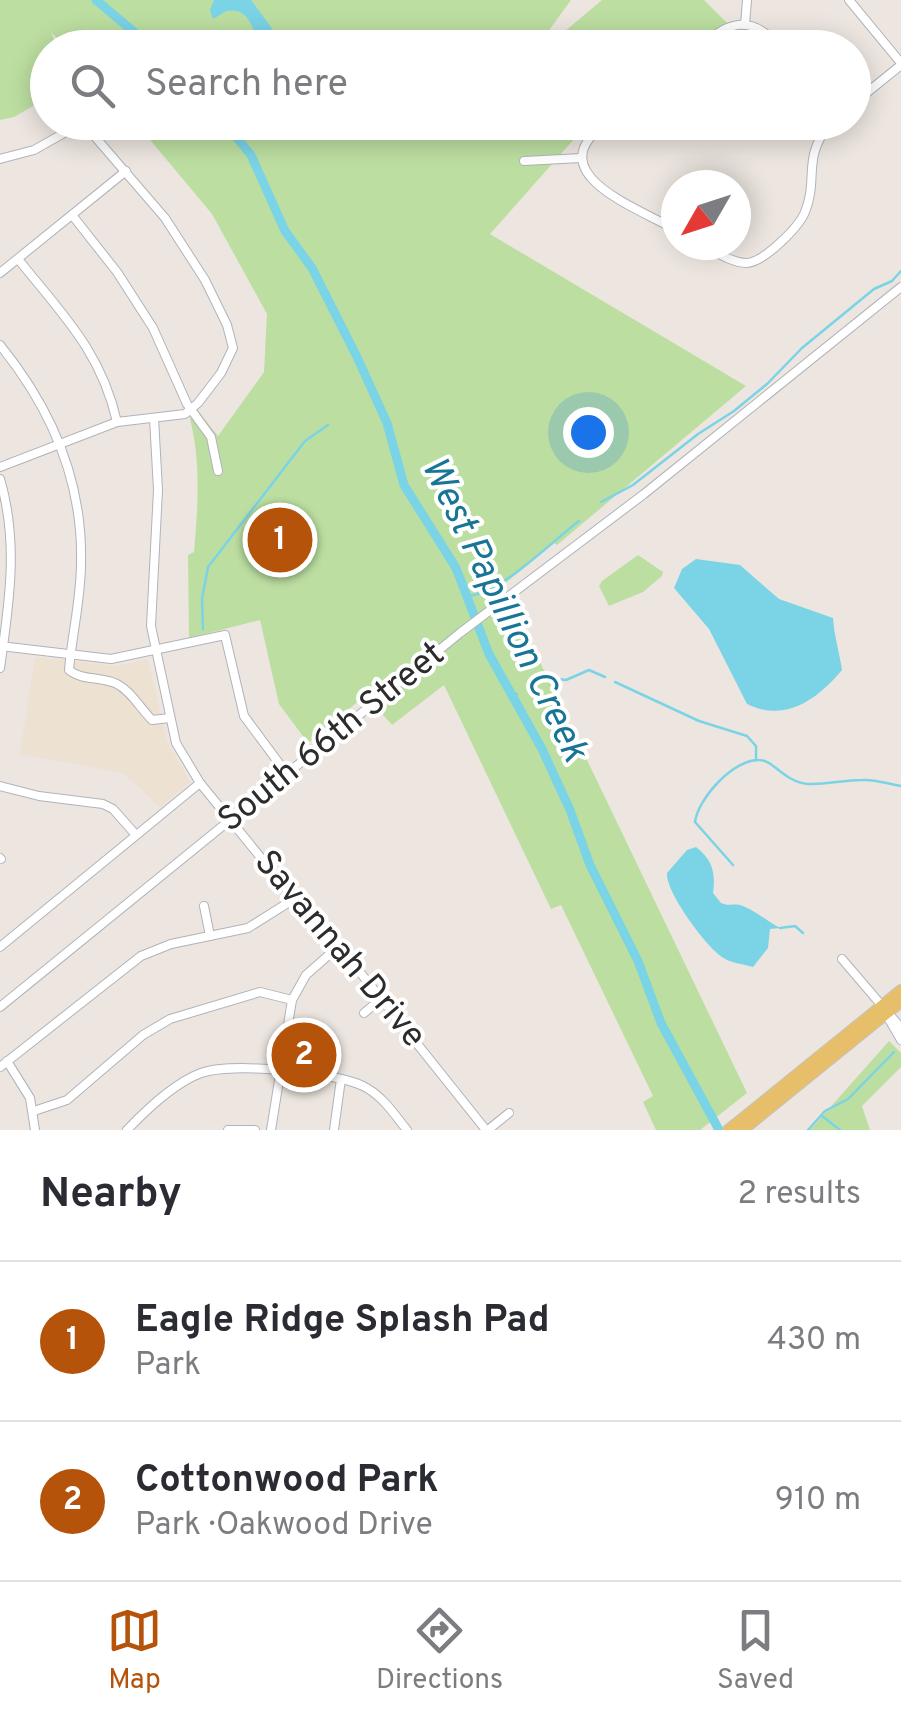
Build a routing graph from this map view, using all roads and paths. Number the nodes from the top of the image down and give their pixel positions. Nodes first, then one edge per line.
1 (747, 0) edge
2 (849, 0) edge
3 (866, 0) edge
4 (856, 9) junction
5 (746, 24) junction
6 (720, 30) edge
7 (758, 30) edge
8 (901, 64) edge
9 (871, 90) edge
10 (51, 140) edge
11 (98, 140) edge
12 (588, 140) edge
13 (819, 140) edge
14 (581, 158) junction
15 (0, 159) edge
16 (524, 161) dead end
17 (126, 170) junction
18 (72, 215) junction
19 (661, 221) edge
20 (18, 259) junction
21 (736, 260) edge
22 (0, 274) edge
23 (901, 287) edge
24 (0, 346) edge
25 (191, 410) junction
26 (154, 418) junction
27 (118, 422) junction
28 (60, 445) junction
29 (0, 467) edge
30 (218, 470) dead end
31 (0, 479) edge
32 (2, 646) edge
33 (156, 650) junction
34 (72, 656) junction
35 (0, 668) edge
36 (170, 718) junction
37 (287, 774) junction
38 (200, 783) junction
39 (0, 786) edge
40 (231, 821) junction
41 (136, 834) junction
42 (294, 899) junction
43 (204, 906) dead end
44 (210, 936) junction
45 (339, 946) junction
46 (0, 947) edge
47 (842, 959) dead end
48 (901, 990) edge
49 (382, 998) junction
50 (292, 1000) junction
51 (901, 1002) edge
52 (0, 1006) edge
53 (883, 1011) junction
54 (364, 1014) dead end
55 (901, 1028) edge
56 (901, 1040) edge
57 (4, 1064) edge
58 (280, 1071) junction
59 (341, 1079) junction
60 (34, 1112) junction
61 (509, 1113) dead end
62 (744, 1125) edge
63 (36, 1130) edge
64 (127, 1130) edge
65 (228, 1130) edge
66 (255, 1130) edge
67 (270, 1130) edge
68 (334, 1130) edge
69 (407, 1130) edge
70 (487, 1130) edge
71 (728, 1130) edge

1 - 5 street
2 - 4 street
3 - 4 street
4 - 8 street
5 - 6 street
5 - 7 street
8 - 9 street
10 - 15 street
11 - 17 street
12 - 14 street
13 - 21 street
14 - 16 street
14 - 19 street
17 - 18 street
17 - 25 street
18 - 20 street
18 - 25 street
20 - 22 street
20 - 27 street
23 - 37 street, South 66th Street
24 - 28 street
25 - 26 street
25 - 30 street
26 - 27 street
26 - 33 street, Savannah Drive
27 - 28 street
28 - 29 street
28 - 34 street
31 - 32 street
32 - 34 street
32 - 35 street
33 - 34 street
33 - 36 street, Savannah Drive
33 - 37 street
34 - 36 street
36 - 38 street, Savannah Drive
37 - 40 street, South 66th Street
38 - 40 street, Savannah Drive
38 - 41 street
39 - 41 street
40 - 42 street, Savannah Drive
40 - 52 street, South 66th Street
41 - 46 street
42 - 44 street
42 - 45 street, Savannah Drive
43 - 44 street
44 - 57 street
45 - 49 street, Savannah Drive
45 - 50 street
47 - 53 street
48 - 53 main road
49 - 54 street
49 - 70 street, Savannah Drive
50 - 58 street
50 - 60 street
51 - 53 main road
53 - 55 street
53 - 56 street
53 - 62 main road
57 - 60 street
58 - 59 street
58 - 64 street
58 - 67 street
59 - 68 street
59 - 69 street
60 - 63 street
61 - 70 street
62 - 71 main road
65 - 66 street

